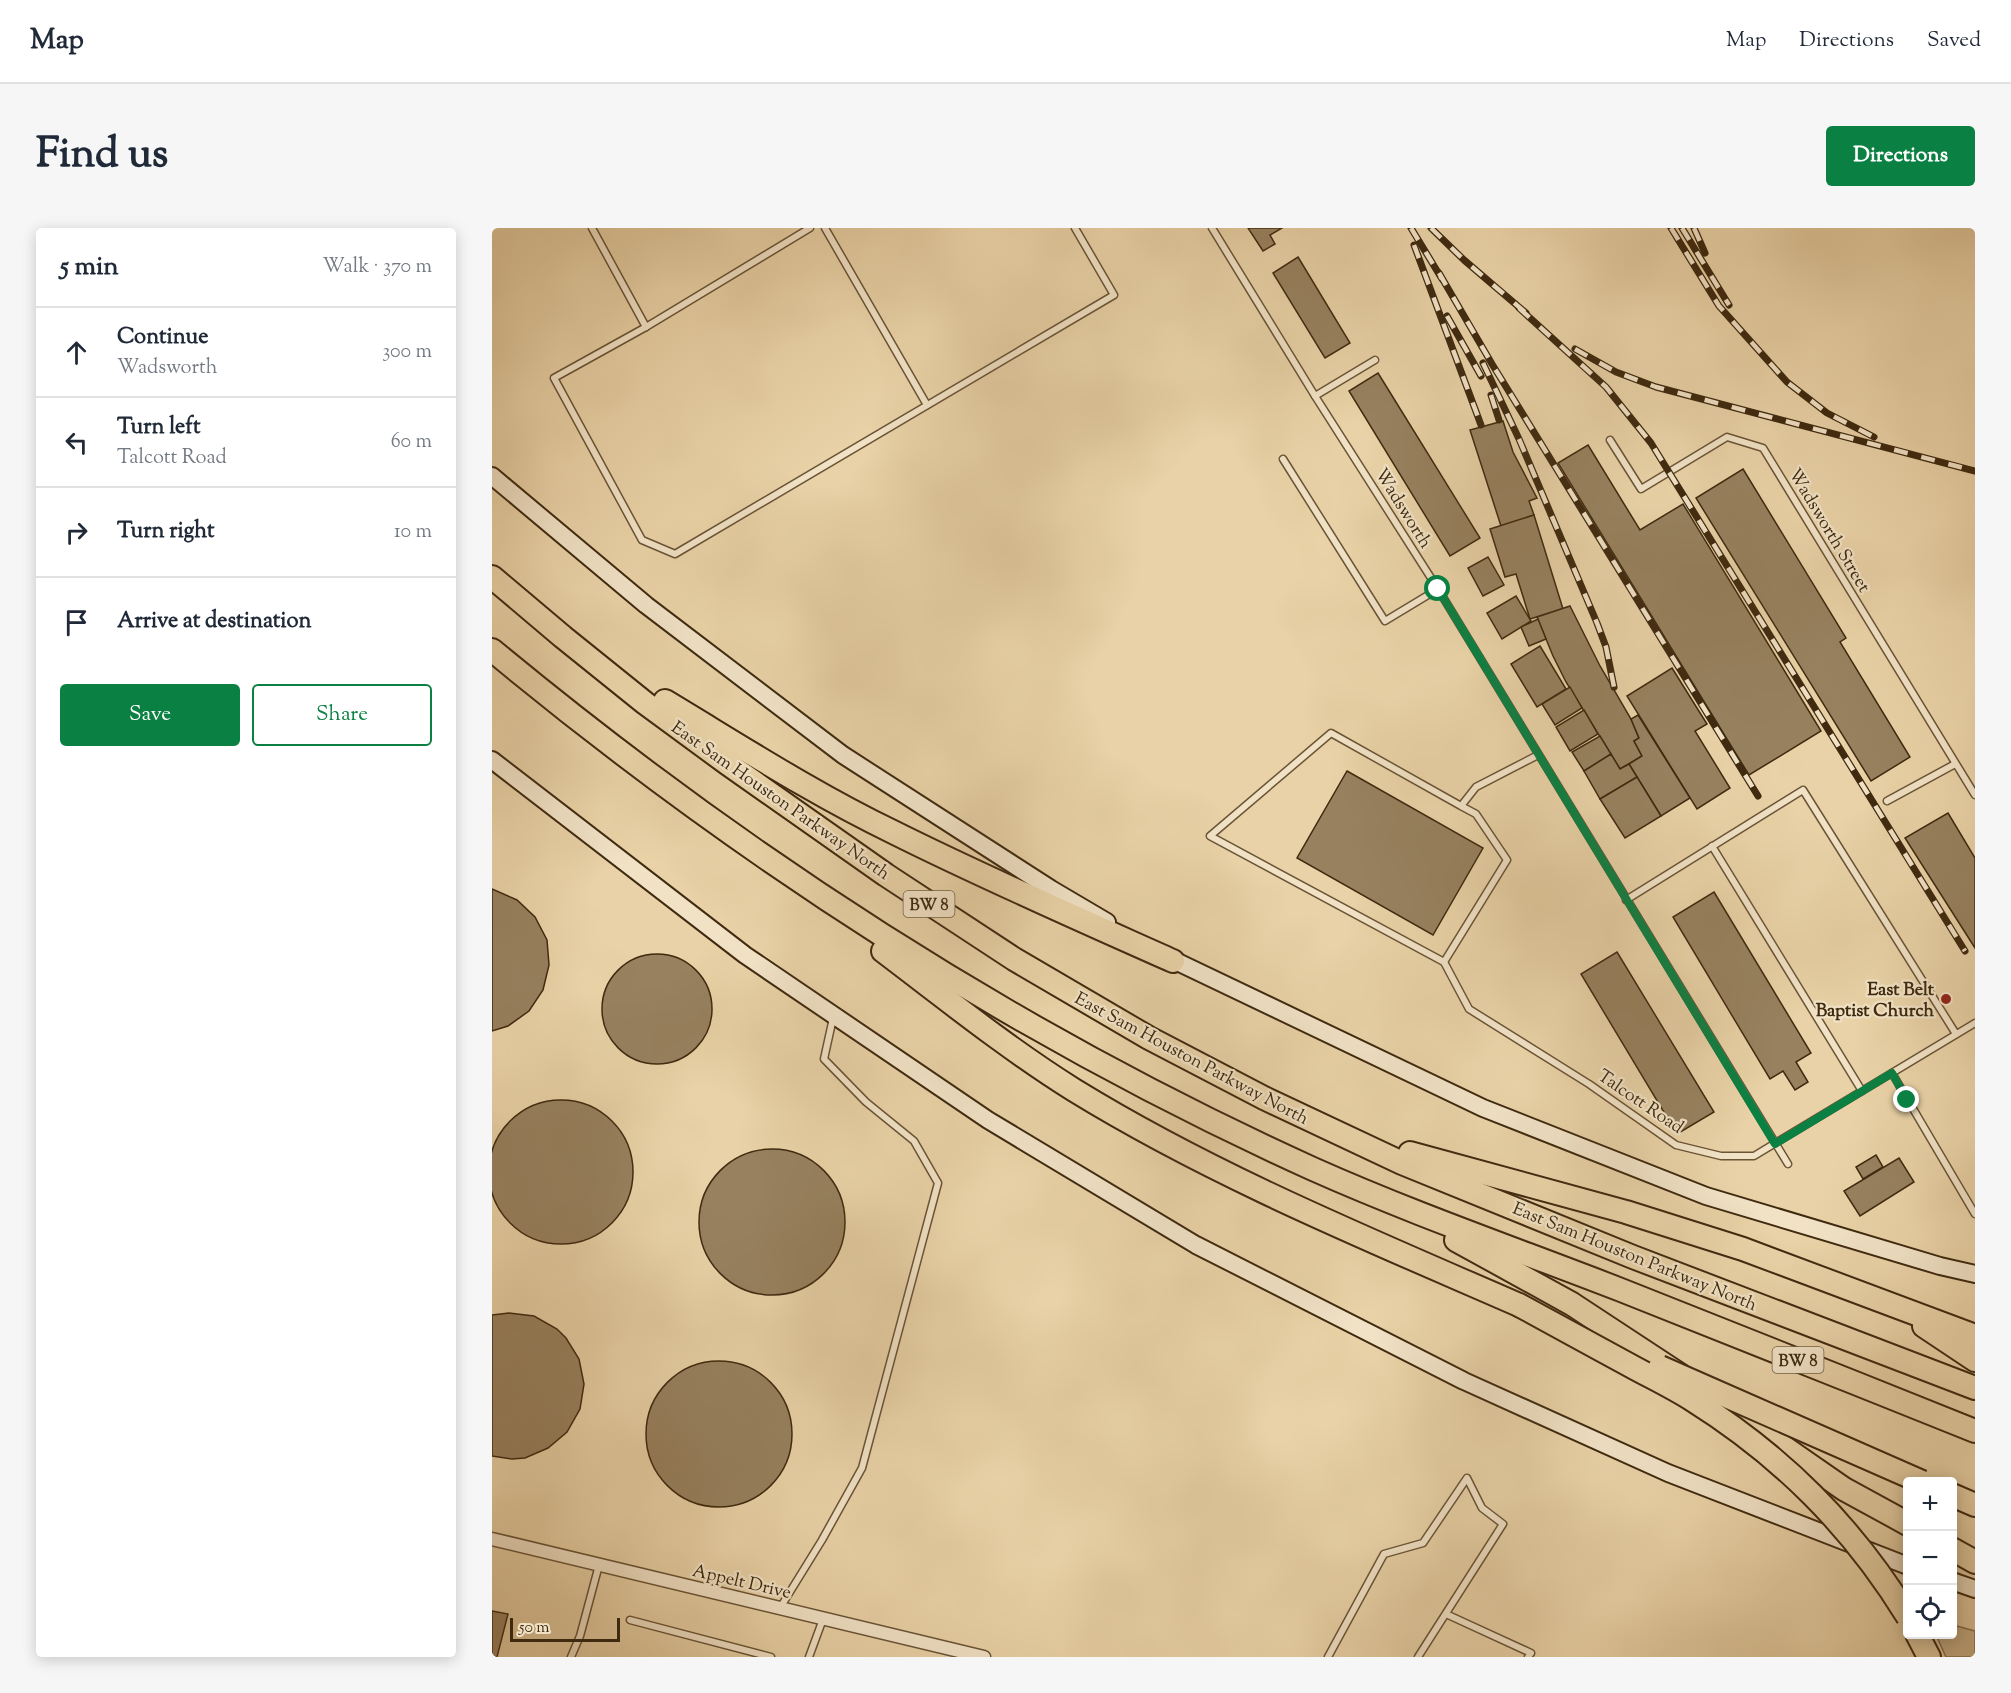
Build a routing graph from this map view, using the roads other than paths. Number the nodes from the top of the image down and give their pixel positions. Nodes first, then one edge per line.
1 (592, 228) edge
2 (810, 228) edge
3 (825, 228) edge
4 (1075, 228) edge
5 (1212, 228) edge
6 (646, 327) junction
7 (1376, 360) dead end
8 (1315, 396) junction
9 (927, 405) junction
10 (1610, 440) dead end
11 (1283, 459) dead end
12 (492, 476) edge
13 (492, 577) edge
14 (1438, 589) junction
15 (562, 637) junction
16 (492, 650) edge
17 (1538, 755) junction
18 (492, 760) edge
19 (1955, 764) junction
20 (1975, 795) edge
21 (1887, 801) dead end
22 (1461, 806) junction
23 (702, 815) junction
24 (1712, 846) junction
25 (1626, 900) junction
26 (1173, 961) junction
27 (1444, 962) junction
28 (833, 1015) junction
29 (1975, 1023) edge
30 (1956, 1034) junction
31 (1892, 1073) junction
32 (1862, 1091) junction
33 (1323, 1127) junction
34 (1775, 1144) junction
35 (1788, 1164) dead end
36 (1316, 1170) junction
37 (1975, 1214) edge
38 (1975, 1274) edge
39 (1889, 1302) junction
40 (1519, 1305) junction
41 (1975, 1336) edge
42 (1975, 1360) edge
43 (1975, 1388) edge
44 (1975, 1431) edge
45 (1911, 1477) edge
46 (1957, 1497) edge
47 (1975, 1505) edge
48 (1903, 1521) edge
49 (492, 1539) edge
50 (1957, 1551) edge
51 (1975, 1562) edge
52 (1903, 1564) edge
53 (599, 1565) junction
54 (1957, 1582) edge
55 (1975, 1589) edge
56 (780, 1608) junction
57 (1903, 1609) edge
58 (1446, 1614) junction
59 (823, 1618) junction
60 (630, 1620) dead end
61 (1919, 1639) edge
62 (957, 1654) edge
63 (571, 1657) edge
64 (771, 1657) edge
65 (809, 1657) edge
66 (984, 1657) edge
67 (1328, 1657) edge
68 (1418, 1657) edge
69 (1528, 1657) edge
70 (1929, 1657) edge

1 - 6 lane
2 - 6 lane
3 - 9 lane
4 - 9 lane
5 - 8 lane, Wadsworth
6 - 9 lane
7 - 8 lane
8 - 14 lane, Wadsworth
10 - 19 lane, Wadsworth Street
11 - 14 lane
12 - 26 main road
13 - 15 highway, East Sam Houston Parkway North / BW 8
14 - 17 lane, Wadsworth
15 - 26 highway
15 - 33 highway, East Sam Houston Parkway North / BW 8
16 - 23 highway, East Sam Houston Parkway North / BW 8
17 - 22 lane
17 - 25 lane, Wadsworth
18 - 28 main road
19 - 20 lane, Wadsworth Street
19 - 21 lane
22 - 27 lane
22 - 27 lane
23 - 36 highway, East Sam Houston Parkway North / BW 8
23 - 40 highway
24 - 25 lane
24 - 30 lane
24 - 32 lane
25 - 34 lane, Wadsworth
26 - 38 main road
27 - 34 lane, Talcott Road
28 - 52 main road
28 - 56 lane
29 - 30 lane, Talcott Road
30 - 31 lane, Talcott Road
31 - 32 lane, Talcott Road
31 - 37 lane
32 - 34 lane, Talcott Road
33 - 39 highway
33 - 43 highway, East Sam Houston Parkway North / BW 8
34 - 35 lane, Wadsworth
36 - 44 highway, East Sam Houston Parkway North / BW 8
36 - 48 highway
39 - 41 highway
39 - 42 highway
40 - 45 highway, bridge
40 - 57 highway, bridge
46 - 47 highway
49 - 53 street, Appelt Drive
50 - 51 highway
53 - 56 street, Appelt Drive
53 - 63 lane
54 - 55 main road
56 - 59 street, Appelt Drive
58 - 67 lane
58 - 68 lane
58 - 69 lane
59 - 62 street, Appelt Drive
59 - 65 lane
60 - 64 lane
61 - 70 highway
62 - 66 street, Appelt Drive

